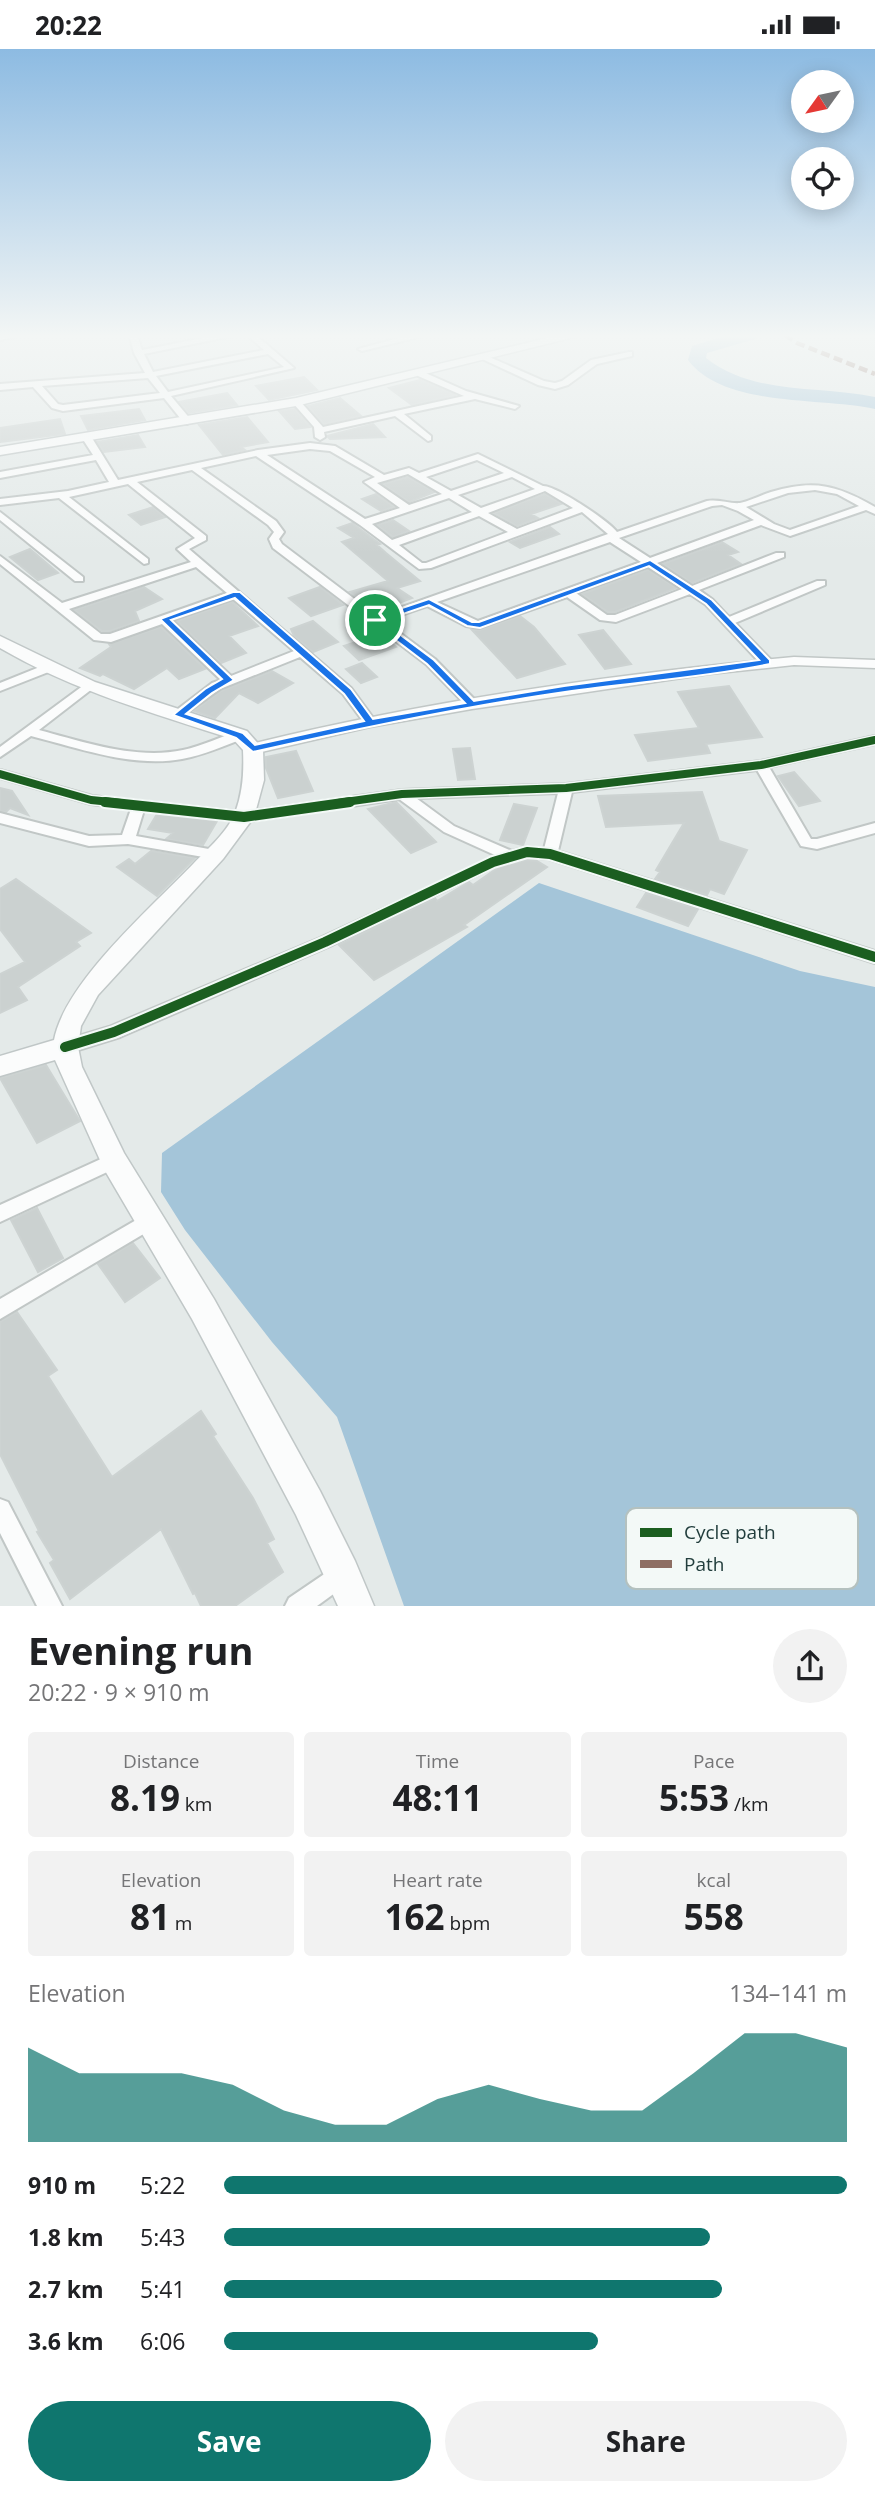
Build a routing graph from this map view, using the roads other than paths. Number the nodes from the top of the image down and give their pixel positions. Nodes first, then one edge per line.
1 (176, 408) edge
2 (264, 408) edge
3 (300, 408) edge
4 (429, 408) edge
5 (399, 415) junction
6 (187, 421) junction
7 (428, 437) dead end
8 (87, 438) junction
9 (319, 439) junction
10 (0, 451) edge
11 (258, 453) junction
12 (99, 457) junction
13 (192, 466) junction
14 (512, 474) junction
15 (0, 475) edge
16 (419, 476) junction
17 (381, 477) junction
18 (129, 480) junction
19 (115, 484) junction
20 (547, 488) dead end
21 (0, 491) edge
22 (61, 495) junction
23 (452, 495) junction
24 (2, 502) edge
25 (737, 507) junction
26 (583, 508) junction
27 (408, 509) junction
28 (871, 509) edge
29 (482, 512) junction
30 (0, 515) edge
31 (762, 521) junction
32 (364, 523) junction
33 (516, 533) junction
34 (610, 537) junction
35 (391, 544) junction
36 (780, 555) dead end
37 (0, 559) edge
38 (144, 561) dead end
39 (198, 562) junction
40 (650, 563) junction
41 (79, 579) dead end
42 (821, 583) dead end
43 (693, 590) junction
44 (569, 593) junction
45 (236, 594) junction
46 (429, 602) junction
47 (59, 608) junction
48 (164, 619) junction
49 (375, 620) junction
50 (729, 621) junction
51 (0, 641) edge
52 (302, 652) junction
53 (766, 662) junction
54 (875, 664) edge
55 (47, 669) junction
56 (229, 680) junction
57 (88, 686) junction
58 (0, 687) edge
59 (472, 704) junction
60 (178, 715) junction
61 (370, 722) junction
62 (28, 731) junction
63 (875, 740) edge
64 (246, 742) junction
65 (0, 753) edge
66 (761, 765) junction
67 (0, 774) edge
68 (566, 788) junction
69 (402, 794) junction
70 (139, 806) junction
71 (244, 817) junction
72 (0, 818) edge
73 (875, 828) edge
74 (128, 839) junction
75 (215, 854) junction
76 (550, 854) junction
77 (510, 856) junction
78 (875, 957) edge
79 (65, 1047) junction
80 (0, 1066) edge
81 (114, 1161) junction
82 (0, 1214) edge
83 (150, 1220) junction
84 (0, 1310) edge
85 (0, 1510) edge
86 (343, 1573) junction
87 (50, 1606) edge
88 (297, 1606) edge
89 (356, 1606) edge

1 - 6 street
2 - 6 main road
3 - 9 street
4 - 5 street
5 - 7 street
5 - 9 street
6 - 8 main road
8 - 10 main road
8 - 12 street
9 - 11 street
9 - 17 street
11 - 13 street
11 - 32 street
12 - 15 street
12 - 19 street
13 - 18 street
13 - 49 street
14 - 16 street
14 - 23 street
14 - 29 street
16 - 17 street
16 - 23 street
17 - 27 street
18 - 19 street
18 - 39 street
19 - 22 street
20 - 26 street
21 - 24 street
22 - 24 street
22 - 38 street
23 - 27 street
23 - 29 street
25 - 28 street
25 - 31 street
25 - 34 street
26 - 33 street
26 - 34 street
27 - 32 street
28 - 31 street
29 - 33 street
29 - 35 street
30 - 41 street
31 - 40 street
32 - 35 street
33 - 35 street
34 - 40 street
34 - 46 street
36 - 43 street
37 - 47 street
39 - 45 street
39 - 47 street
40 - 43 street
40 - 44 street
42 - 50 street
43 - 44 street
43 - 50 street
44 - 46 street
45 - 48 street
45 - 52 street
46 - 49 street
47 - 48 street
48 - 56 street
49 - 59 street
50 - 53 street
51 - 55 main road
52 - 56 street
52 - 61 street
53 - 54 street
53 - 59 street
55 - 57 main road
55 - 58 street
56 - 60 street
57 - 60 main road
57 - 62 street
59 - 61 street
60 - 64 main road
61 - 64 street
62 - 64 street
62 - 65 street
63 - 66 street
64 - 71 main road
66 - 68 street
66 - 73 street
67 - 70 street
68 - 69 street
68 - 76 street
69 - 71 street
69 - 77 street
70 - 71 street
70 - 74 street
71 - 75 main road
72 - 74 street
74 - 75 street
75 - 79 main road
76 - 77 street
76 - 78 street
77 - 79 street
79 - 80 main road
79 - 81 main road
81 - 82 street
81 - 83 main road
83 - 84 street
83 - 86 main road
85 - 87 street
86 - 88 street
86 - 89 main road

